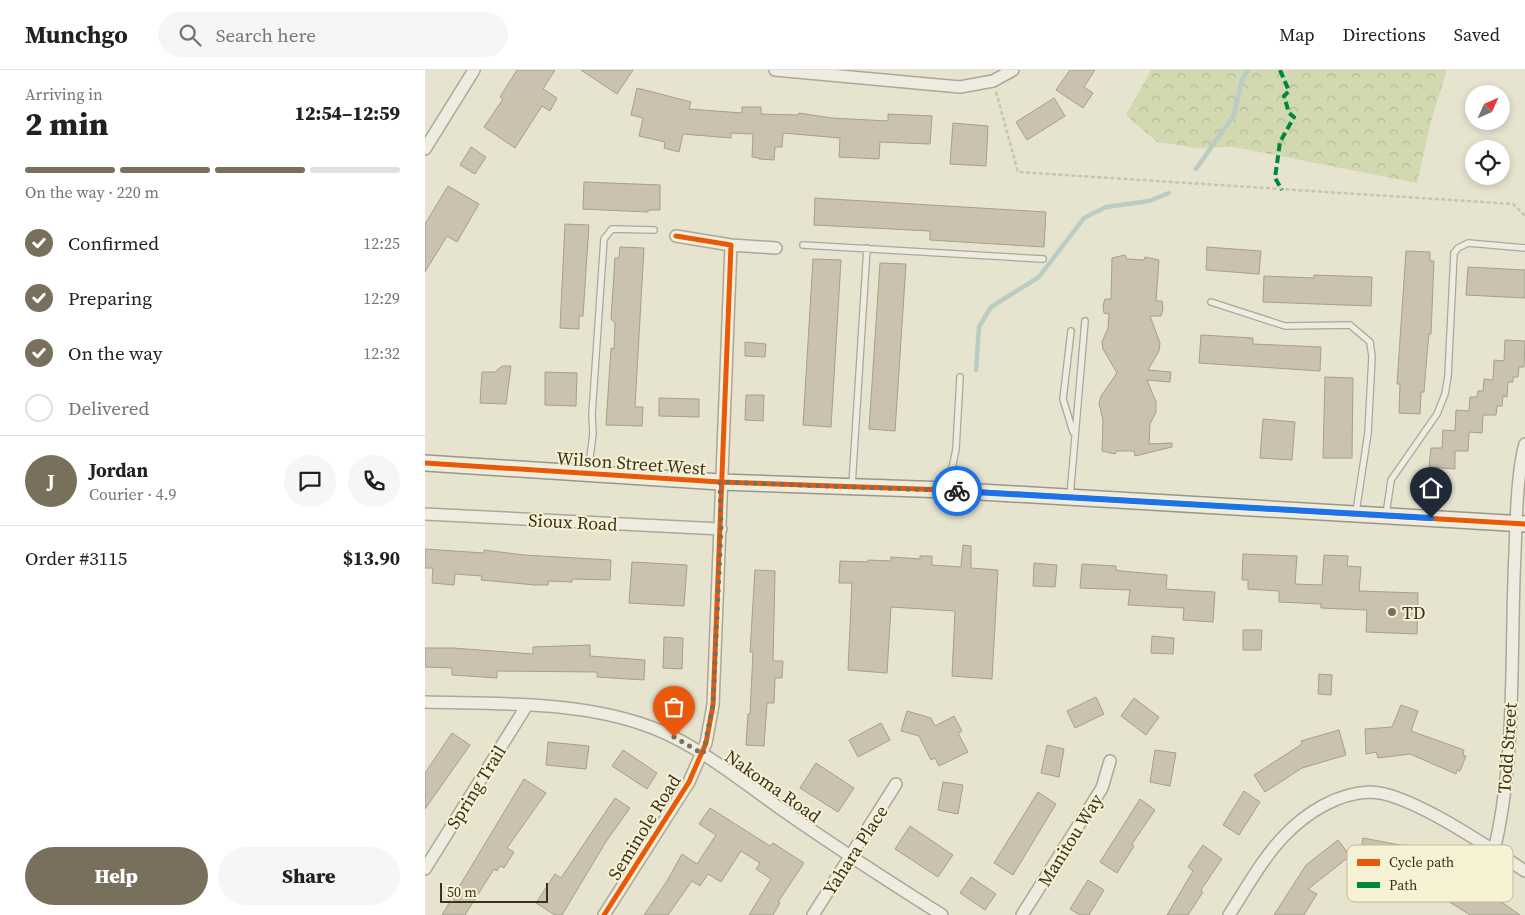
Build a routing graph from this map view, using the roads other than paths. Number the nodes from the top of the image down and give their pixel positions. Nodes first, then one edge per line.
1 (475, 70) edge
2 (775, 70) edge
3 (1013, 70) edge
4 (818, 72) edge
5 (425, 149) edge
6 (654, 230) dead end
7 (676, 236) dead end
8 (731, 245) junction
9 (803, 245) dead end
10 (776, 248) dead end
11 (867, 248) junction
12 (1525, 248) edge
13 (1043, 259) dead end
14 (1211, 302) dead end
15 (1085, 322) dead end
16 (1071, 331) dead end
17 (959, 377) dead end
18 (1074, 436) junction
19 (1525, 444) edge
20 (425, 463) edge
21 (588, 474) junction
22 (720, 482) junction
23 (852, 487) junction
24 (947, 490) junction
25 (1070, 499) junction
26 (425, 514) edge
27 (1355, 514) junction
28 (1386, 515) junction
29 (1521, 524) edge
30 (721, 529) junction
31 (425, 702) edge
32 (527, 705) junction
33 (703, 754) junction
34 (1110, 761) dead end
35 (896, 784) dead end
36 (1482, 845) edge
37 (1494, 845) edge
38 (850, 857) junction
39 (1513, 864) edge
40 (425, 869) edge
41 (1525, 871) edge
42 (604, 915) edge
43 (813, 915) edge
44 (942, 915) edge
45 (1022, 915) edge
46 (1229, 915) edge

1 - 5 street
2 - 4 street
3 - 4 street
6 - 21 lane
7 - 8 street
8 - 10 street
8 - 22 street, Seminole Road
9 - 11 lane
11 - 13 lane
11 - 23 lane
12 - 28 lane
14 - 27 lane
15 - 18 lane
16 - 18 lane
17 - 24 lane
18 - 25 lane
19 - 29 street, Todd Street
20 - 21 main road, Wilson Street West
21 - 22 main road, Wilson Street West
22 - 23 main road, Wilson Street West
22 - 30 street, Seminole Road
23 - 24 main road, Wilson Street West
24 - 25 main road, Wilson Street West
25 - 27 main road, Wilson Street West
26 - 30 street, Sioux Road
27 - 28 main road, Wilson Street West
28 - 29 main road, Wilson Street West
29 - 37 street, Todd Street
30 - 33 street, Seminole Road
31 - 32 street, Nakoma Road
32 - 33 street, Nakoma Road
32 - 40 street, Spring Trail
33 - 38 street, Nakoma Road
33 - 42 street, Seminole Road
34 - 45 street, Manitou Way
35 - 38 street, Yahara Place
36 - 46 street
38 - 43 street, Yahara Place
38 - 44 street, Nakoma Road
39 - 41 street

